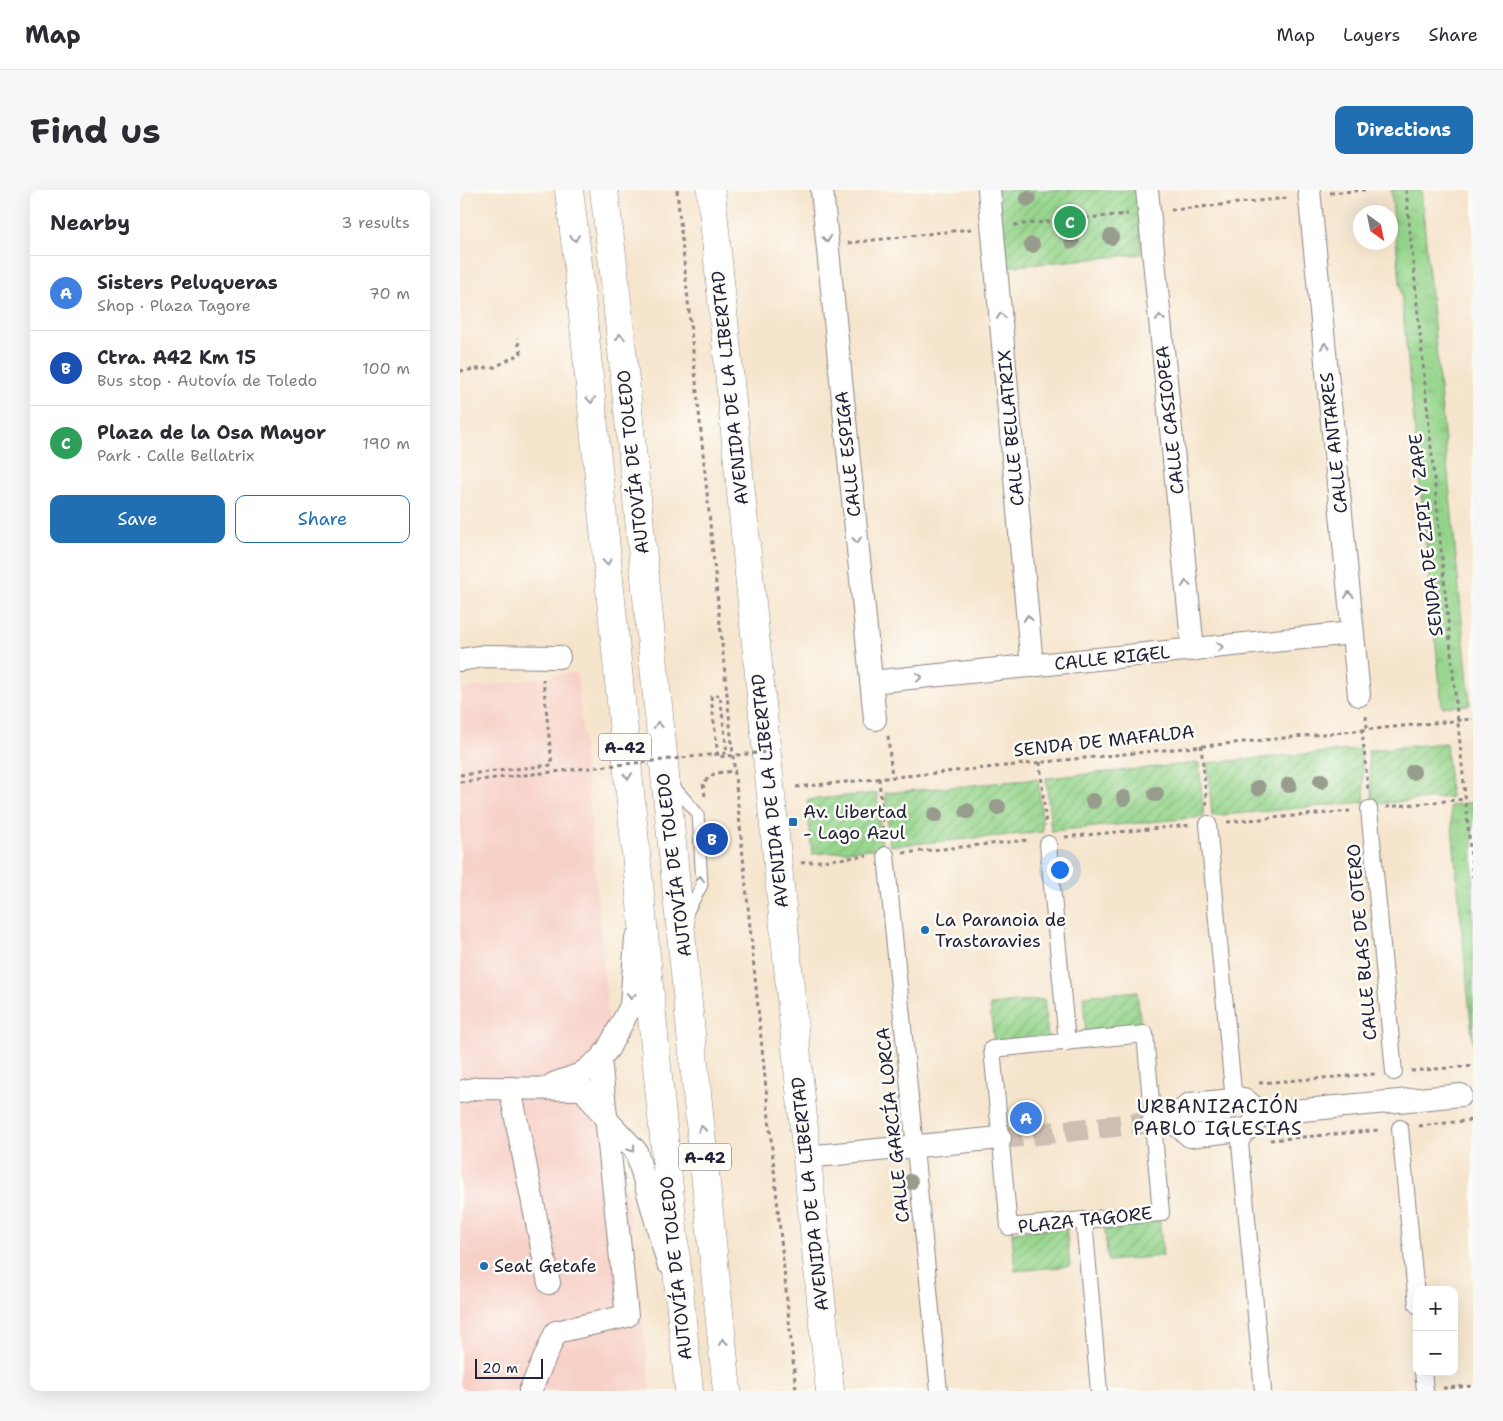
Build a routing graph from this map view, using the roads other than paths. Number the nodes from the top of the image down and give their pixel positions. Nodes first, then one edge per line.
1 (569, 190) edge
2 (604, 190) edge
3 (711, 190) edge
4 (822, 190) edge
5 (989, 190) edge
6 (1310, 193) edge
7 (1148, 201) edge
8 (1352, 633) junction
9 (1193, 650) junction
10 (559, 657) dead end
11 (460, 660) edge
12 (1032, 666) junction
13 (871, 682) junction
14 (1358, 695) dead end
15 (875, 719) dead end
16 (1369, 809) road end
17 (1208, 824) road end
18 (1047, 841) road end
19 (886, 855) road end
20 (640, 895) junction
21 (1067, 1042) junction
22 (600, 1059) junction
23 (1394, 1072) road end
24 (543, 1087) junction
25 (510, 1088) junction
26 (460, 1092) edge
27 (1238, 1092) junction
28 (1461, 1095) dead end
29 (1227, 1115) dead end
30 (606, 1119) junction
31 (1162, 1121) junction
32 (1400, 1128) road end
33 (1250, 1129) junction
34 (1000, 1138) junction
35 (916, 1146) junction
36 (806, 1157) junction
37 (1084, 1220) junction
38 (549, 1283) dead end
39 (1415, 1286) edge
40 (680, 1305) junction
41 (1423, 1376) edge
42 (688, 1386) edge
43 (1425, 1390) edge
44 (530, 1391) edge
45 (728, 1391) edge
46 (830, 1391) edge
47 (939, 1391) edge
48 (1099, 1391) edge
49 (1263, 1391) edge

1 -> 20 main road, AUTOVÍA DE TOLEDO / A-42
45 -> 2 main road, AUTOVÍA DE TOLEDO / A-42
3 - 36 main road, AVENIDA DE LA LIBERTAD
4 -> 13 street, CALLE ESPIGA
12 -> 5 street, CALLE BELLATRIX
8 -> 6 street, CALLE ANTARES
9 -> 7 street, CALLE CASIOPEA
9 -> 8 street, CALLE RIGEL
8 - 14 street, CALLE ANTARES
9 - 12 street, CALLE RIGEL
10 - 11 street
13 -> 12 street, CALLE RIGEL
13 - 15 street, CALLE ESPIGA
16 - 23 street, CALLE BLAS DE OTERO
17 - 27 street
18 - 21 street
19 - 35 street, CALLE GARCÍA LORCA
20 -> 22 street
20 - 40 main road, AUTOVÍA DE TOLEDO / A-42
21 - 31 street, PLAZA TAGORE
21 - 34 street, PLAZA TAGORE
22 - 24 street
22 - 30 street
24 - 25 street
24 - 30 street
25 - 26 street
25 - 38 street
27 - 31 street
27 - 33 street
28 - 33 street
29 - 31 lane
30 -> 40 street
30 - 44 street
31 - 33 street
31 - 37 street, PLAZA TAGORE
32 - 39 street
33 - 49 street
34 - 35 street
34 - 37 street, PLAZA TAGORE
35 - 36 street
35 - 47 street, CALLE GARCÍA LORCA
36 - 46 main road, AVENIDA DE LA LIBERTAD
37 - 48 street
40 - 42 main road, AUTOVÍA DE TOLEDO / A-42
41 - 43 street

